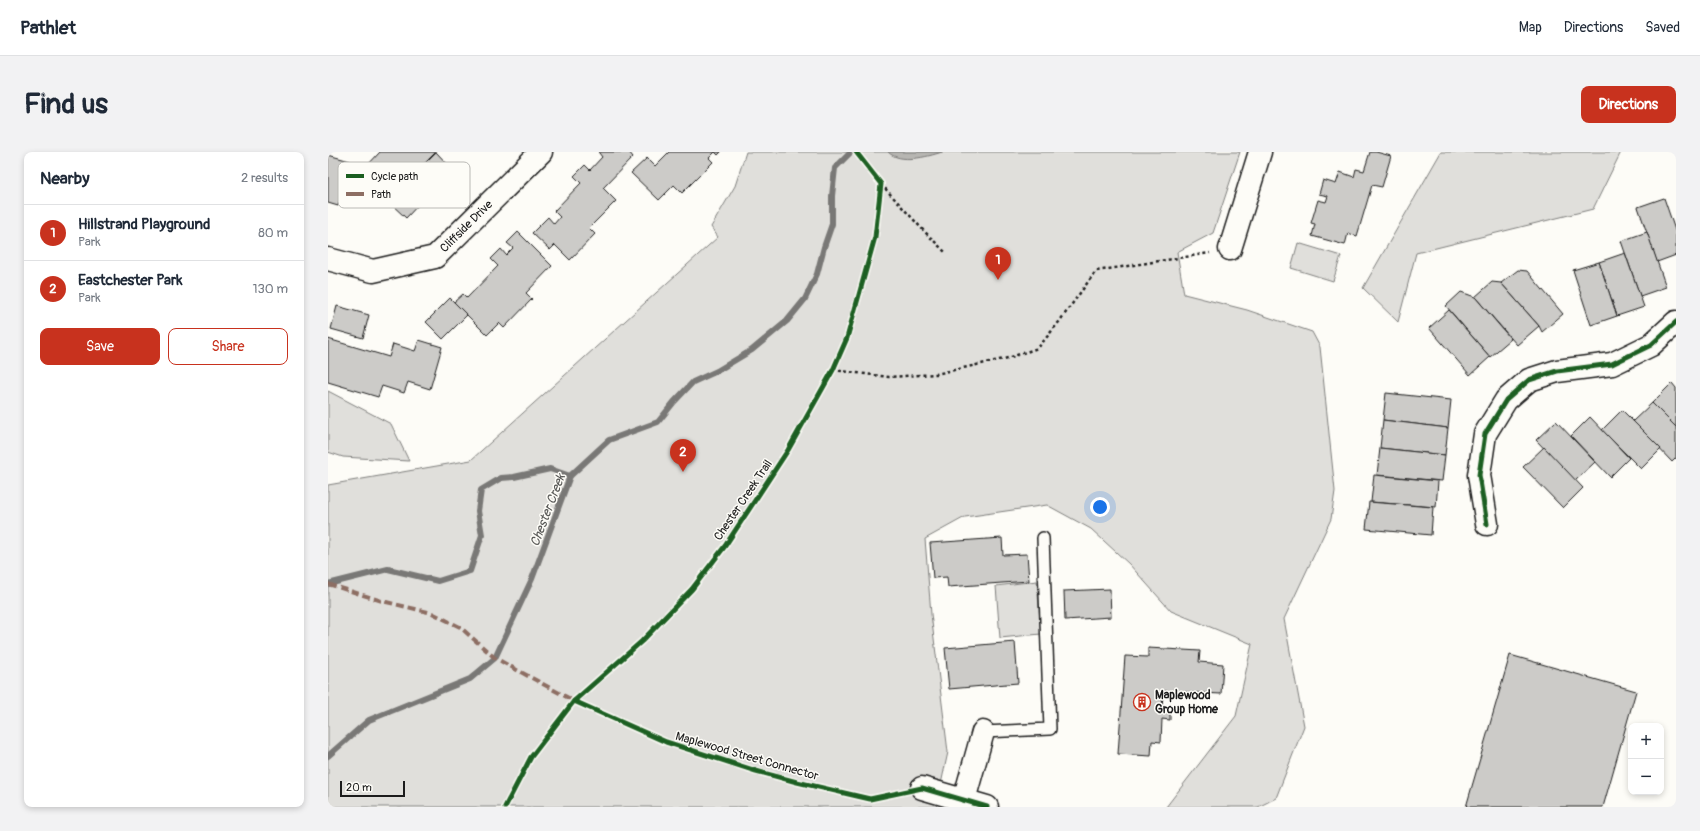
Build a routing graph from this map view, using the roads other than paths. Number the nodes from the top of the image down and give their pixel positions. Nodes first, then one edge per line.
1 (541, 152) edge
2 (1260, 152) edge
3 (1230, 249) road end
4 (328, 259) edge
5 (1676, 322) edge
6 (1487, 524) dead end
7 (1043, 538) dead end
8 (983, 732) joint
9 (922, 788) dead end
10 (964, 800) junction
11 (987, 807) edge

1 - 4 street, Cliffside Drive
2 - 3 street
5 - 6 street
7 - 8 lane
8 - 10 street
9 - 10 street
10 - 11 street

